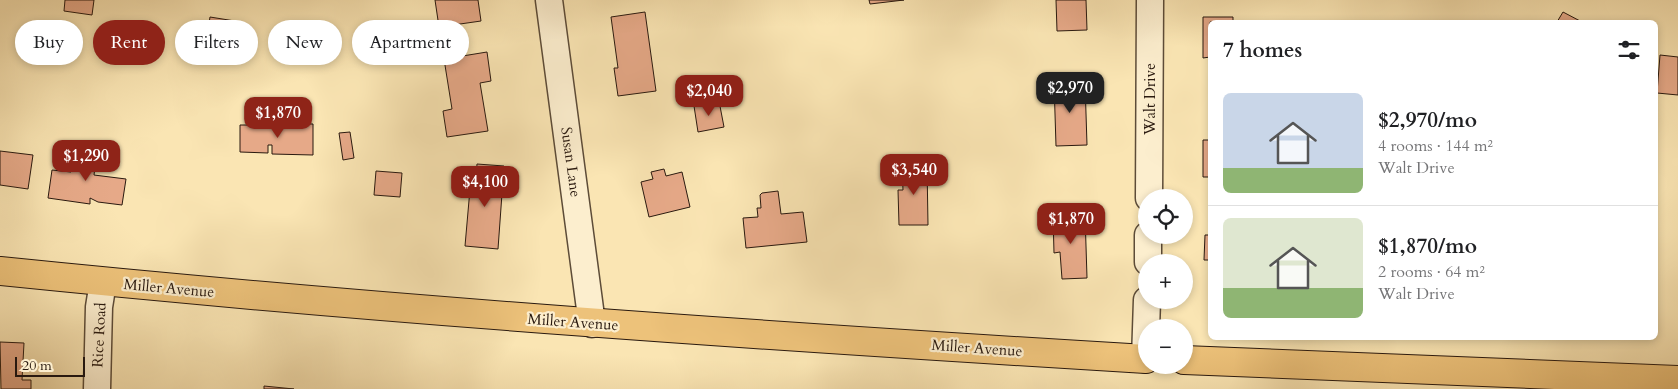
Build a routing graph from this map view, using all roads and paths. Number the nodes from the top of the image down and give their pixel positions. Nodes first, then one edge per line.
1 (549, 0) edge
2 (1150, 0) edge
3 (1149, 189) edge
4 (0, 271) edge
5 (103, 282) junction
6 (592, 324) junction
7 (1138, 358) edge
8 (1193, 360) edge
9 (1678, 380) edge
10 (97, 389) edge

1 - 6 street, Susan Lane
2 - 3 street, Walt Drive
4 - 5 main road, Miller Avenue
5 - 6 main road, Miller Avenue
5 - 10 street, Rice Road
6 - 7 main road, Miller Avenue
8 - 9 main road

